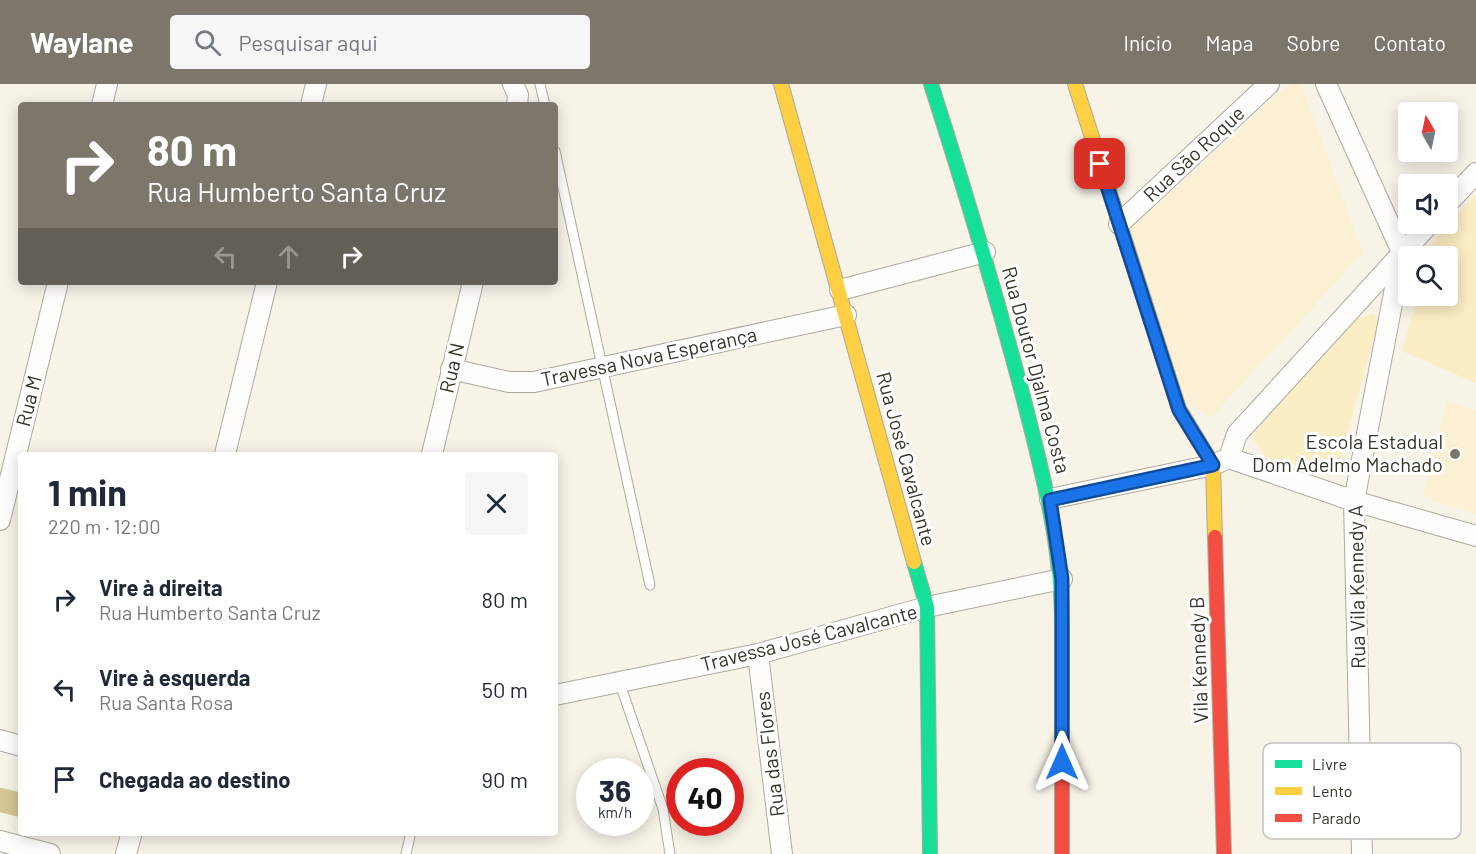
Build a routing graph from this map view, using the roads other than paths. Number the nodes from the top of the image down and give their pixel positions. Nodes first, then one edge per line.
1 (107, 84) edge
2 (316, 84) edge
3 (513, 84) edge
4 (540, 84) edge
5 (780, 84) edge
6 (931, 84) edge
7 (1075, 84) edge
8 (1269, 84) edge
9 (1326, 84) edge
10 (103, 102) edge
11 (312, 102) edge
12 (517, 102) edge
13 (544, 102) edge
14 (558, 164) edge
15 (1476, 173) edge
16 (1458, 192) edge
17 (1119, 224) junction
18 (1419, 234) edge
19 (1399, 246) edge
20 (1408, 246) edge
21 (985, 252) junction
22 (1398, 256) edge
23 (1398, 273) edge
24 (57, 285) edge
25 (266, 285) edge
26 (472, 285) edge
27 (840, 290) junction
28 (846, 315) junction
29 (451, 369) junction
30 (604, 369) junction
31 (225, 452) edge
32 (432, 452) edge
33 (1221, 462) junction
34 (1050, 500) junction
35 (1354, 501) junction
36 (0, 520) edge
37 (1476, 536) edge
38 (1062, 579) junction
39 (650, 585) dead end
40 (927, 607) junction
41 (758, 654) junction
42 (620, 684) junction
43 (558, 694) edge
44 (0, 740) edge
45 (1359, 743) edge
46 (18, 745) edge
47 (131, 836) edge
48 (410, 836) edge
49 (1362, 839) edge
50 (0, 842) edge
51 (50, 854) edge
52 (126, 854) edge
53 (406, 854) edge
54 (670, 854) edge
55 (782, 854) edge
56 (930, 854) edge
57 (1062, 854) edge
58 (1224, 854) edge
59 (1362, 854) edge

1 - 10 street
2 - 11 street
3 - 12 street
4 - 13 lane
5 - 27 street, Rua José Cavalcante
6 - 21 street, Rua Doutor Djalma Costa
7 - 17 street
8 - 17 street, Rua São Roque
9 - 19 street
14 - 30 lane
15 - 16 street
17 - 33 street
18 - 20 street
21 - 27 street
21 - 34 street, Rua Doutor Djalma Costa
22 - 33 street
23 - 35 street, Rua Vila Kennedy A
24 - 36 street, Rua M
25 - 31 street
26 - 29 street, Rua N
27 - 28 street, Rua José Cavalcante
28 - 30 street, Travessa Nova Esperança
28 - 40 street, Rua José Cavalcante
29 - 30 street, Travessa Nova Esperança
29 - 32 street, Rua N
30 - 39 lane
33 - 34 street
33 - 35 street
33 - 58 street, Vila Kennedy B
34 - 38 street, Rua Doutor Djalma Costa
35 - 37 street
35 - 45 street, Rua Vila Kennedy A
38 - 40 street, Travessa José Cavalcante
38 - 57 street, Rua Doutor Djalma Costa
40 - 41 street, Travessa José Cavalcante
40 - 56 street, Rua José Cavalcante
41 - 42 street, Travessa José Cavalcante
41 - 55 street, Rua das Flores
42 - 43 street, Travessa José Cavalcante
42 - 54 lane
44 - 46 street
47 - 52 street
48 - 53 lane
49 - 59 street, Rua Vila Kennedy A
50 - 51 street

